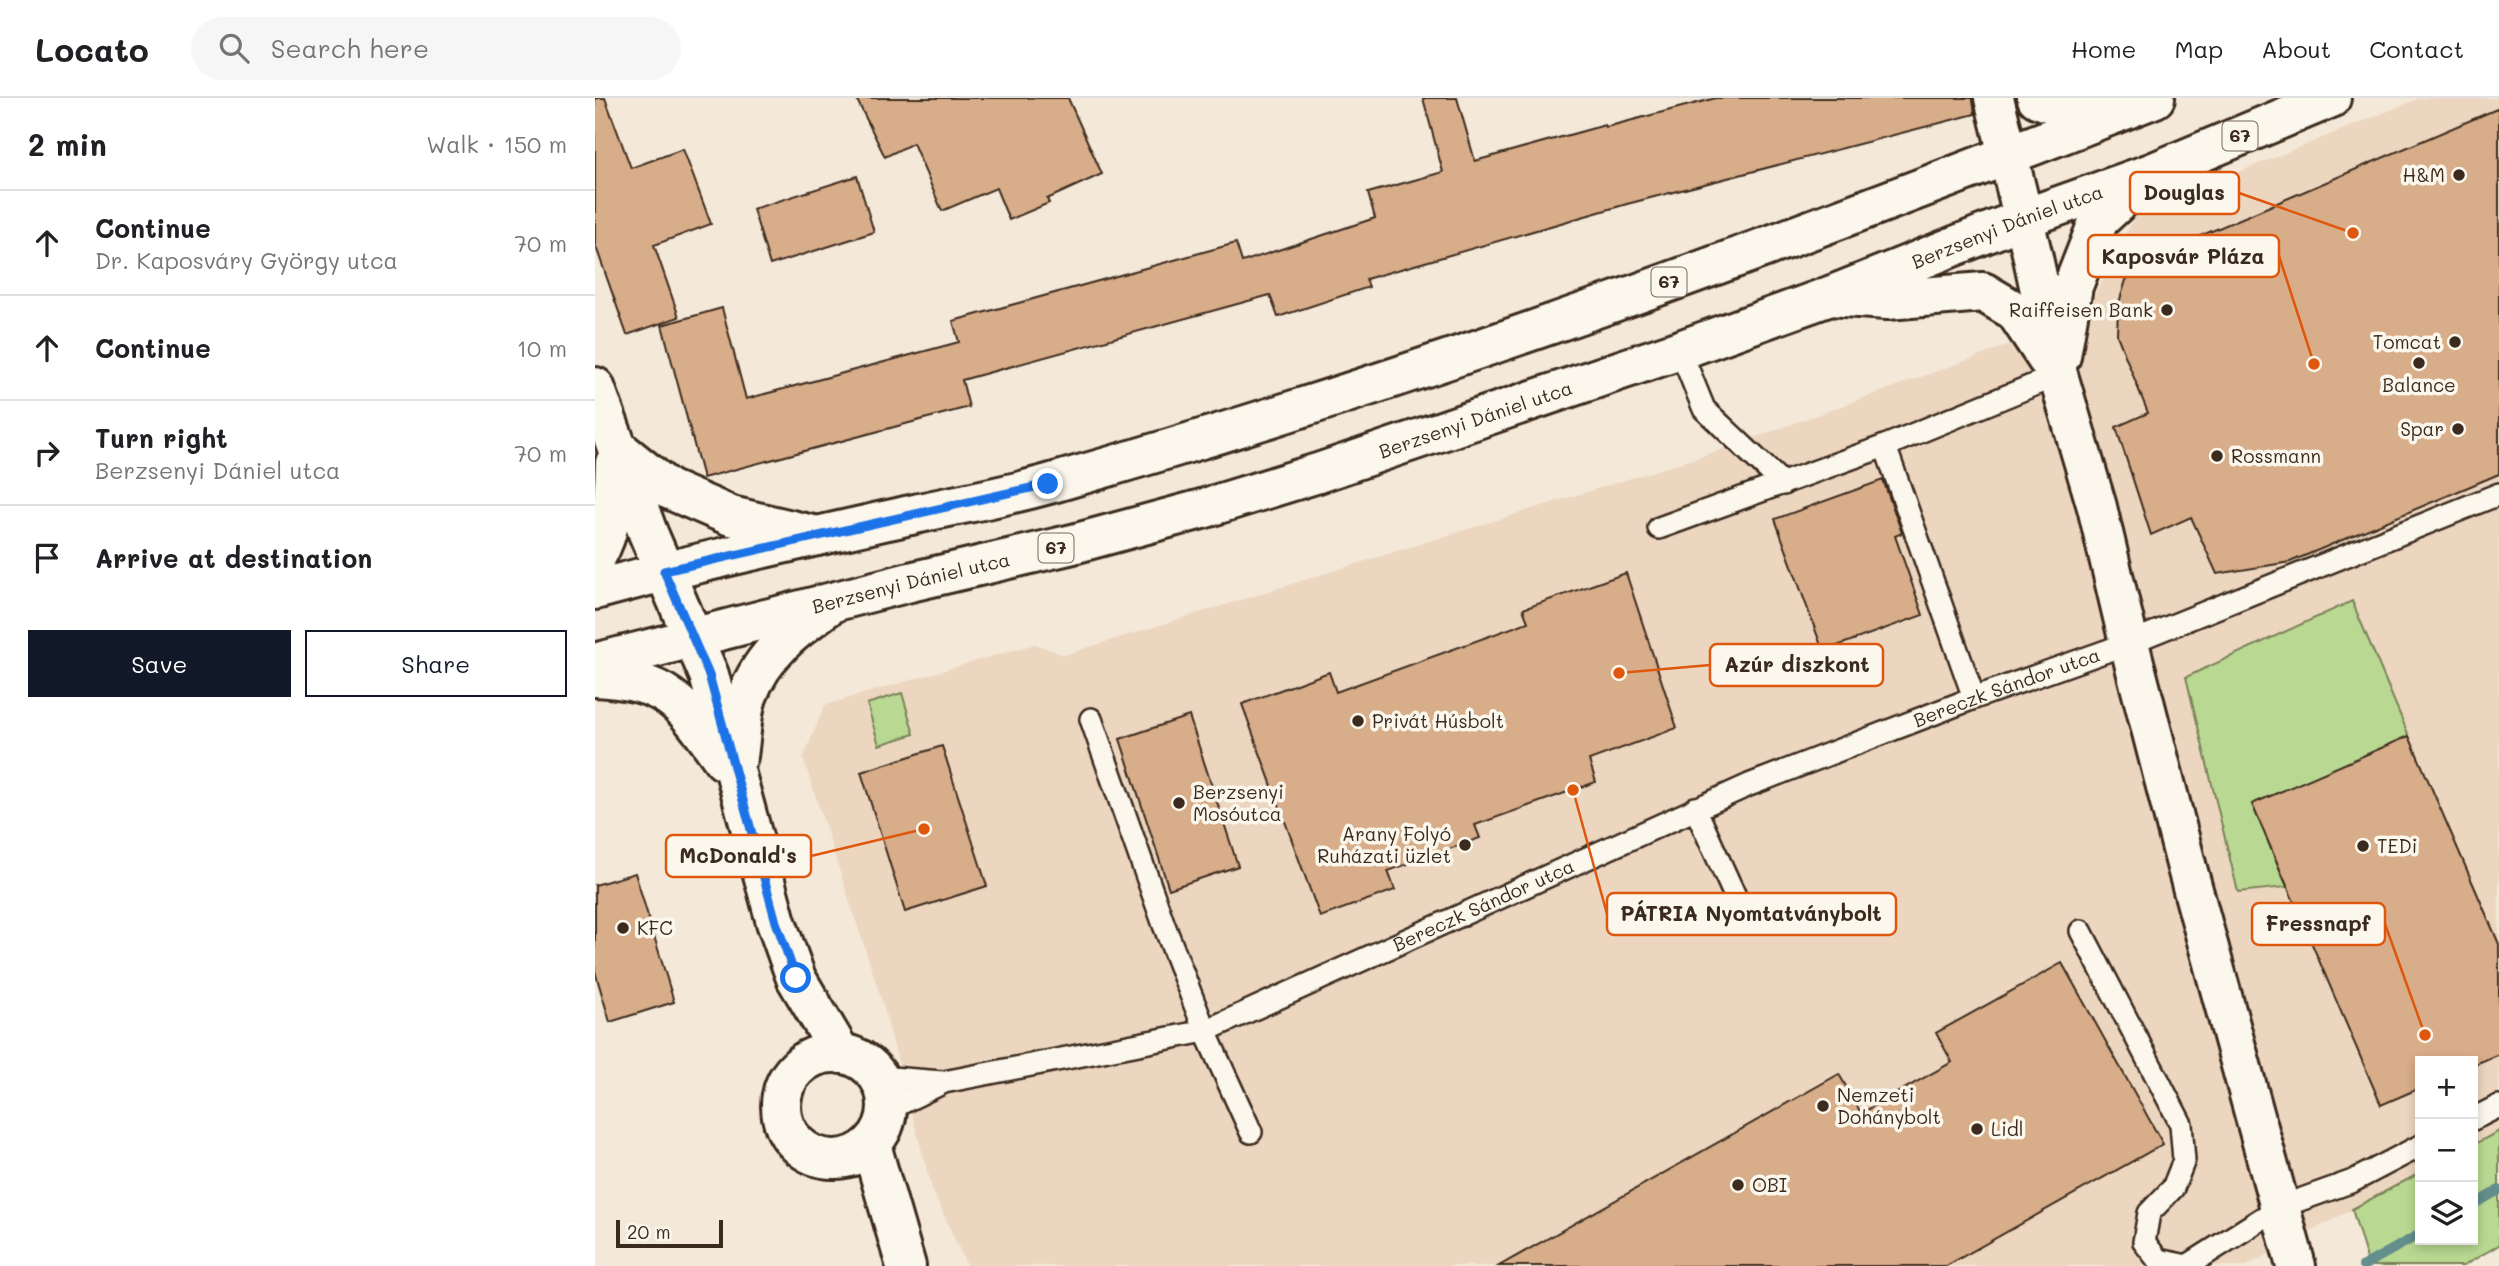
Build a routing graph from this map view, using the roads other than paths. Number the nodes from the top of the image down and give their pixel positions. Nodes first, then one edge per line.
1 (1994, 98) edge
2 (2037, 98) edge
3 (2155, 98) edge
4 (2331, 98) edge
5 (2114, 114) junction
6 (2006, 154) junction
7 (2149, 174) junction
8 (2022, 219) junction
9 (1830, 296) junction
10 (1680, 350) junction
11 (2058, 375) junction
12 (595, 387) edge
13 (1885, 446) junction
14 (615, 447) junction
15 (1783, 484) junction
16 (2499, 495) edge
17 (1659, 528) dead end
18 (817, 536) junction
19 (595, 559) edge
20 (664, 571) junction
21 (595, 590) edge
22 (835, 601) junction
23 (692, 638) junction
24 (2129, 643) junction
25 (595, 663) edge
26 (595, 677) edge
27 (1974, 698) junction
28 (1091, 719) dead end
29 (735, 776) junction
30 (1695, 807) junction
31 (1735, 896) dead end
32 (2081, 931) dead end
33 (796, 978) junction
34 (1205, 1031) junction
35 (841, 1054) junction
36 (803, 1063) junction
37 (944, 1082) junction
38 (882, 1093) junction
39 (2499, 1106) edge
40 (2478, 1116) edge
41 (1251, 1132) dead end
42 (2415, 1149) edge
43 (855, 1152) junction
44 (2280, 1206) junction
45 (902, 1257) edge
46 (2187, 1266) edge
47 (2296, 1266) edge

1 - 6 street
2 - 5 street
3 - 5 street, 67
4 - 7 street, Berzsenyi Dániel utca / 67
5 - 6 street, 67
6 - 8 street
6 - 18 street, 67
7 - 8 street, Berzsenyi Dániel utca / 67
7 - 11 street
8 - 9 street, Berzsenyi Dániel utca / 67
8 - 11 street
9 - 10 street, Berzsenyi Dániel utca / 67
9 - 11 street
10 - 15 lane
10 - 22 street, Berzsenyi Dániel utca / 67
11 - 13 lane
11 - 24 street
12 - 14 street
13 - 15 lane
13 - 27 lane
14 - 18 street
14 - 19 street
14 - 20 street
15 - 17 lane
16 - 24 lane, Bereczk Sándor utca
18 - 20 street, 67
20 - 21 street, 67
20 - 23 street
22 - 23 street, Berzsenyi Dániel utca / 67
22 - 29 street
23 - 25 street, Berzsenyi Dániel utca / 67
23 - 29 street
24 - 27 lane, Bereczk Sándor utca
24 - 44 street
26 - 29 street
27 - 30 lane, Bereczk Sándor utca
28 - 34 lane
29 - 33 street
30 - 31 lane
30 - 34 lane, Bereczk Sándor utca
32 - 46 lane
33 - 35 street
33 - 36 street
34 - 37 lane, Bereczk Sándor utca
34 - 41 lane
35 - 36 street
35 - 38 street
36 - 43 street
37 - 38 lane, Bereczk Sándor utca
37 - 38 lane, Bereczk Sándor utca
38 - 43 street
39 - 40 lane
42 - 44 lane
43 - 45 street
44 - 46 lane
44 - 47 street

